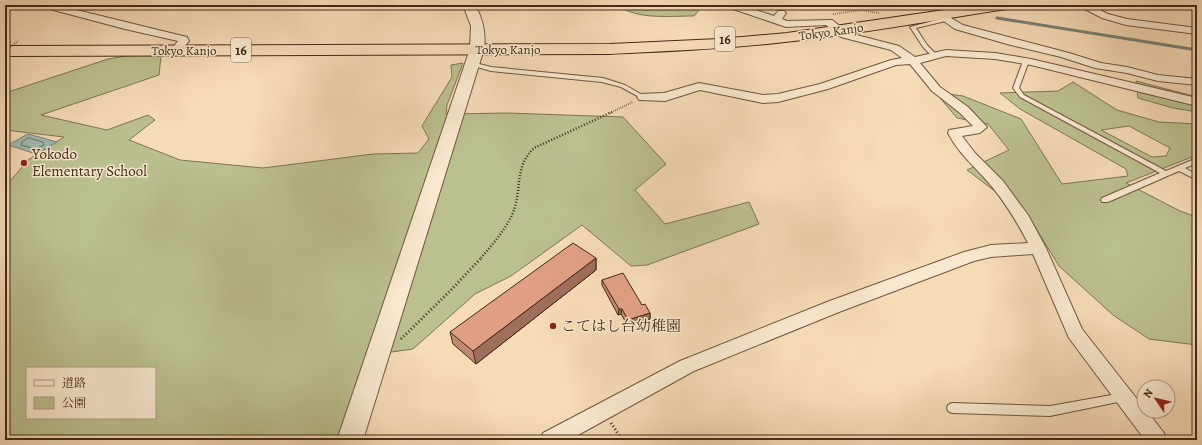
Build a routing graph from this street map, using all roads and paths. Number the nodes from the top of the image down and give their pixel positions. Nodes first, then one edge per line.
1 (45, 5) edge
2 (469, 5) edge
3 (734, 5) edge
4 (970, 5) edge
5 (1008, 5) edge
6 (1082, 5) edge
7 (944, 17) junction
8 (835, 28) junction
9 (1197, 31) edge
10 (12, 43) edge
11 (178, 48) junction
12 (1041, 50) junction
13 (5, 51) edge
14 (475, 52) junction
15 (935, 56) junction
16 (913, 61) junction
17 (1030, 62) junction
18 (1197, 82) edge
19 (643, 98) junction
20 (1197, 102) edge
21 (1197, 160) edge
22 (1180, 168) junction
23 (1167, 174) junction
24 (1197, 178) edge
25 (1105, 200) dead end
26 (1038, 248) junction
27 (396, 344) dead end
28 (1123, 397) junction
29 (952, 408) dead end
30 (602, 411) junction
31 (350, 440) edge
32 (550, 440) edge
33 (622, 440) edge
34 (1157, 440) edge

1 - 11 street
2 - 14 street
3 - 8 street
4 - 8 highway, Tokyo Kanjo / 16
5 - 7 highway, Tokyo Kanjo / 16
6 - 9 street
7 - 8 highway, Tokyo Kanjo / 16
7 - 12 street
7 - 15 lane
8 - 14 highway, Tokyo Kanjo / 16
8 - 16 street
10 - 11 highway, Tokyo Kanjo / 16
10 - 13 path, bridge
11 - 13 highway, Tokyo Kanjo / 16
11 - 14 highway, Tokyo Kanjo / 16
12 - 17 street
12 - 18 street
14 - 19 lane
14 - 31 street
15 - 16 street
15 - 17 street
16 - 19 street
16 - 26 street
17 - 20 street
17 - 23 lane
19 - 27 path
21 - 22 lane
22 - 23 lane
22 - 24 lane
23 - 25 lane
26 - 28 street
26 - 30 street
28 - 29 lane
28 - 34 street
30 - 32 street
30 - 33 path

